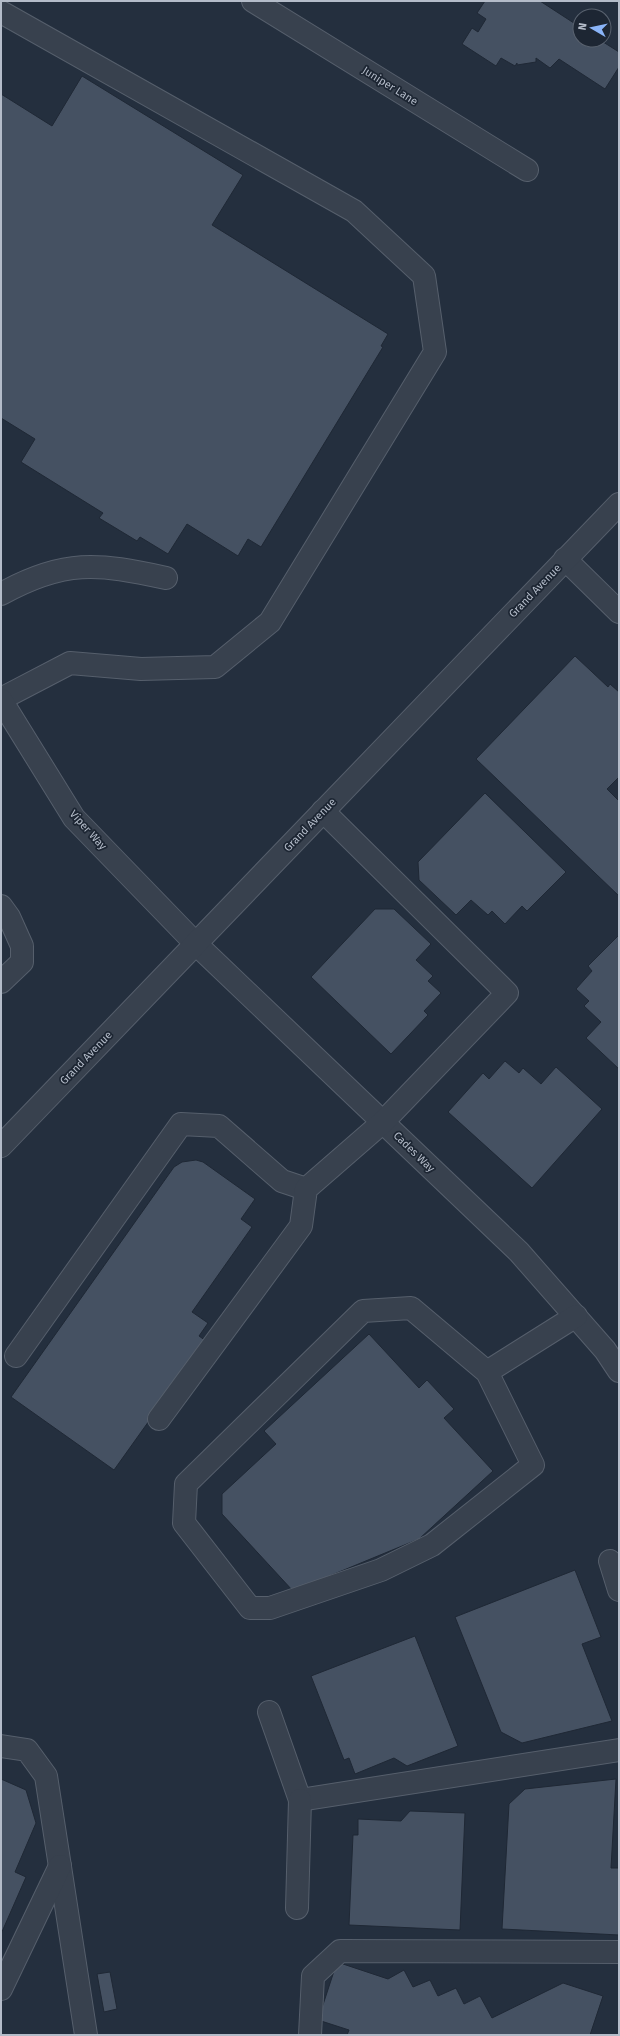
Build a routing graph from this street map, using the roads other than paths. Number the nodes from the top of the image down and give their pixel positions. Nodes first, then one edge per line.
1 (253, 1) edge
2 (1, 12) edge
3 (527, 170) dead end
4 (619, 504) edge
5 (566, 559) junction
6 (166, 578) dead end
7 (1, 594) edge
8 (619, 612) edge
9 (1, 700) edge
10 (323, 811) junction
11 (1, 906) edge
12 (196, 944) junction
13 (1, 982) edge
14 (383, 1122) junction
15 (1, 1146) edge
16 (306, 1189) junction
17 (576, 1316) junction
18 (16, 1356) dead end
19 (619, 1371) edge
20 (487, 1372) junction
21 (158, 1419) dead end
22 (610, 1560) dead end
23 (619, 1590) edge
24 (269, 1712) dead end
25 (1, 1746) edge
26 (619, 1750) edge
27 (300, 1800) junction
28 (60, 1866) junction
29 (297, 1908) dead end
30 (619, 1952) edge
31 (1, 1989) edge
32 (86, 2035) edge
33 (310, 2035) edge

1 - 3 street, Juniper Lane
2 - 9 street
4 - 5 street, Grand Avenue
5 - 8 street
5 - 10 street, Grand Avenue
6 - 7 street
9 - 12 street, Viper Way
10 - 12 street, Grand Avenue
10 - 14 street
11 - 13 street
12 - 14 street, Cades Way
12 - 15 street, Grand Avenue
14 - 16 street
14 - 17 street, Cades Way
16 - 18 street
16 - 21 street
17 - 19 street, Cades Way
17 - 20 street
20 - 20 street
22 - 23 street
24 - 27 street
25 - 28 street
26 - 27 street
27 - 29 street
28 - 31 street
28 - 32 street
30 - 33 street

